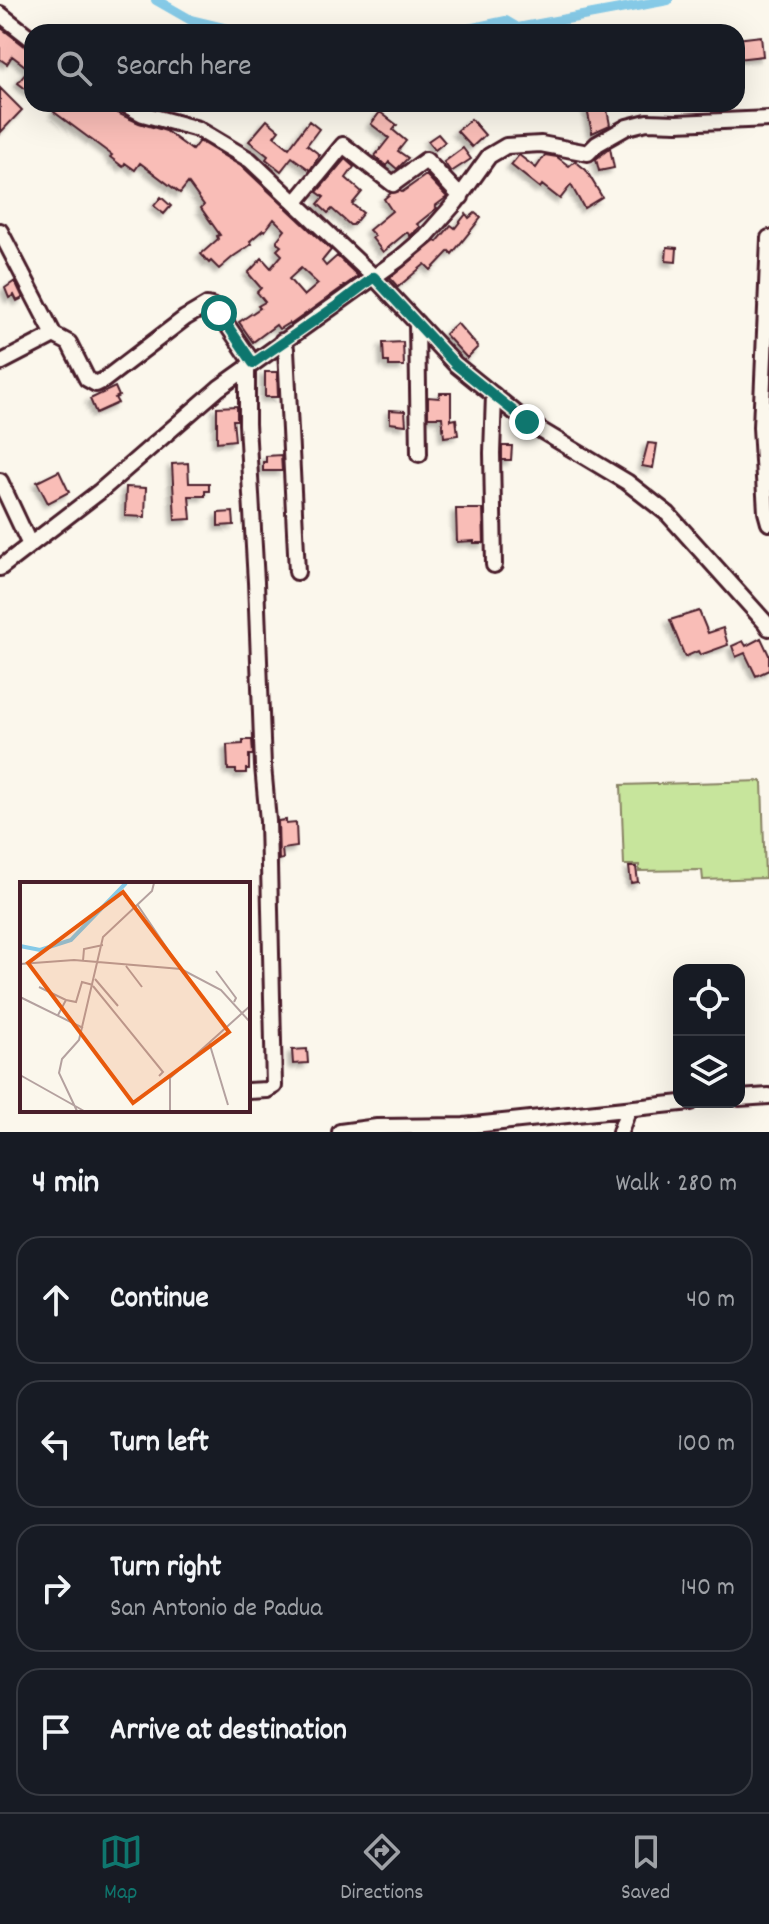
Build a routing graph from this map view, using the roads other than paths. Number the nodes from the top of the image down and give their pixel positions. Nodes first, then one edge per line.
1 (0, 14) edge
2 (24, 33) edge
3 (139, 112) edge
4 (769, 119) edge
5 (461, 197) junction
6 (296, 202) junction
7 (0, 231) edge
8 (769, 238) edge
9 (374, 277) junction
10 (417, 323) junction
11 (54, 335) junction
12 (282, 341) junction
13 (0, 363) edge
14 (250, 365) junction
15 (494, 395) junction
16 (419, 454) dead end
17 (0, 481) edge
18 (769, 523) edge
19 (30, 545) junction
20 (494, 565) dead end
21 (0, 568) edge
22 (297, 572) dead end
23 (768, 622) edge
24 (250, 1091) edge
25 (769, 1096) edge
26 (745, 1098) edge
27 (673, 1104) edge
28 (628, 1110) junction
29 (340, 1132) edge
30 (620, 1132) edge

1 - 2 street
3 - 6 street
4 - 5 street
5 - 6 street
5 - 9 street
6 - 9 street
7 - 11 street
8 - 18 street
9 - 10 street
9 - 12 street
10 - 15 street
10 - 16 street
11 - 13 street
11 - 14 street
12 - 14 street
12 - 22 street
14 - 19 street
14 - 24 street
15 - 20 street
15 - 23 street
17 - 19 street
19 - 21 street
25 - 26 street
27 - 28 street
28 - 29 street
28 - 30 street

